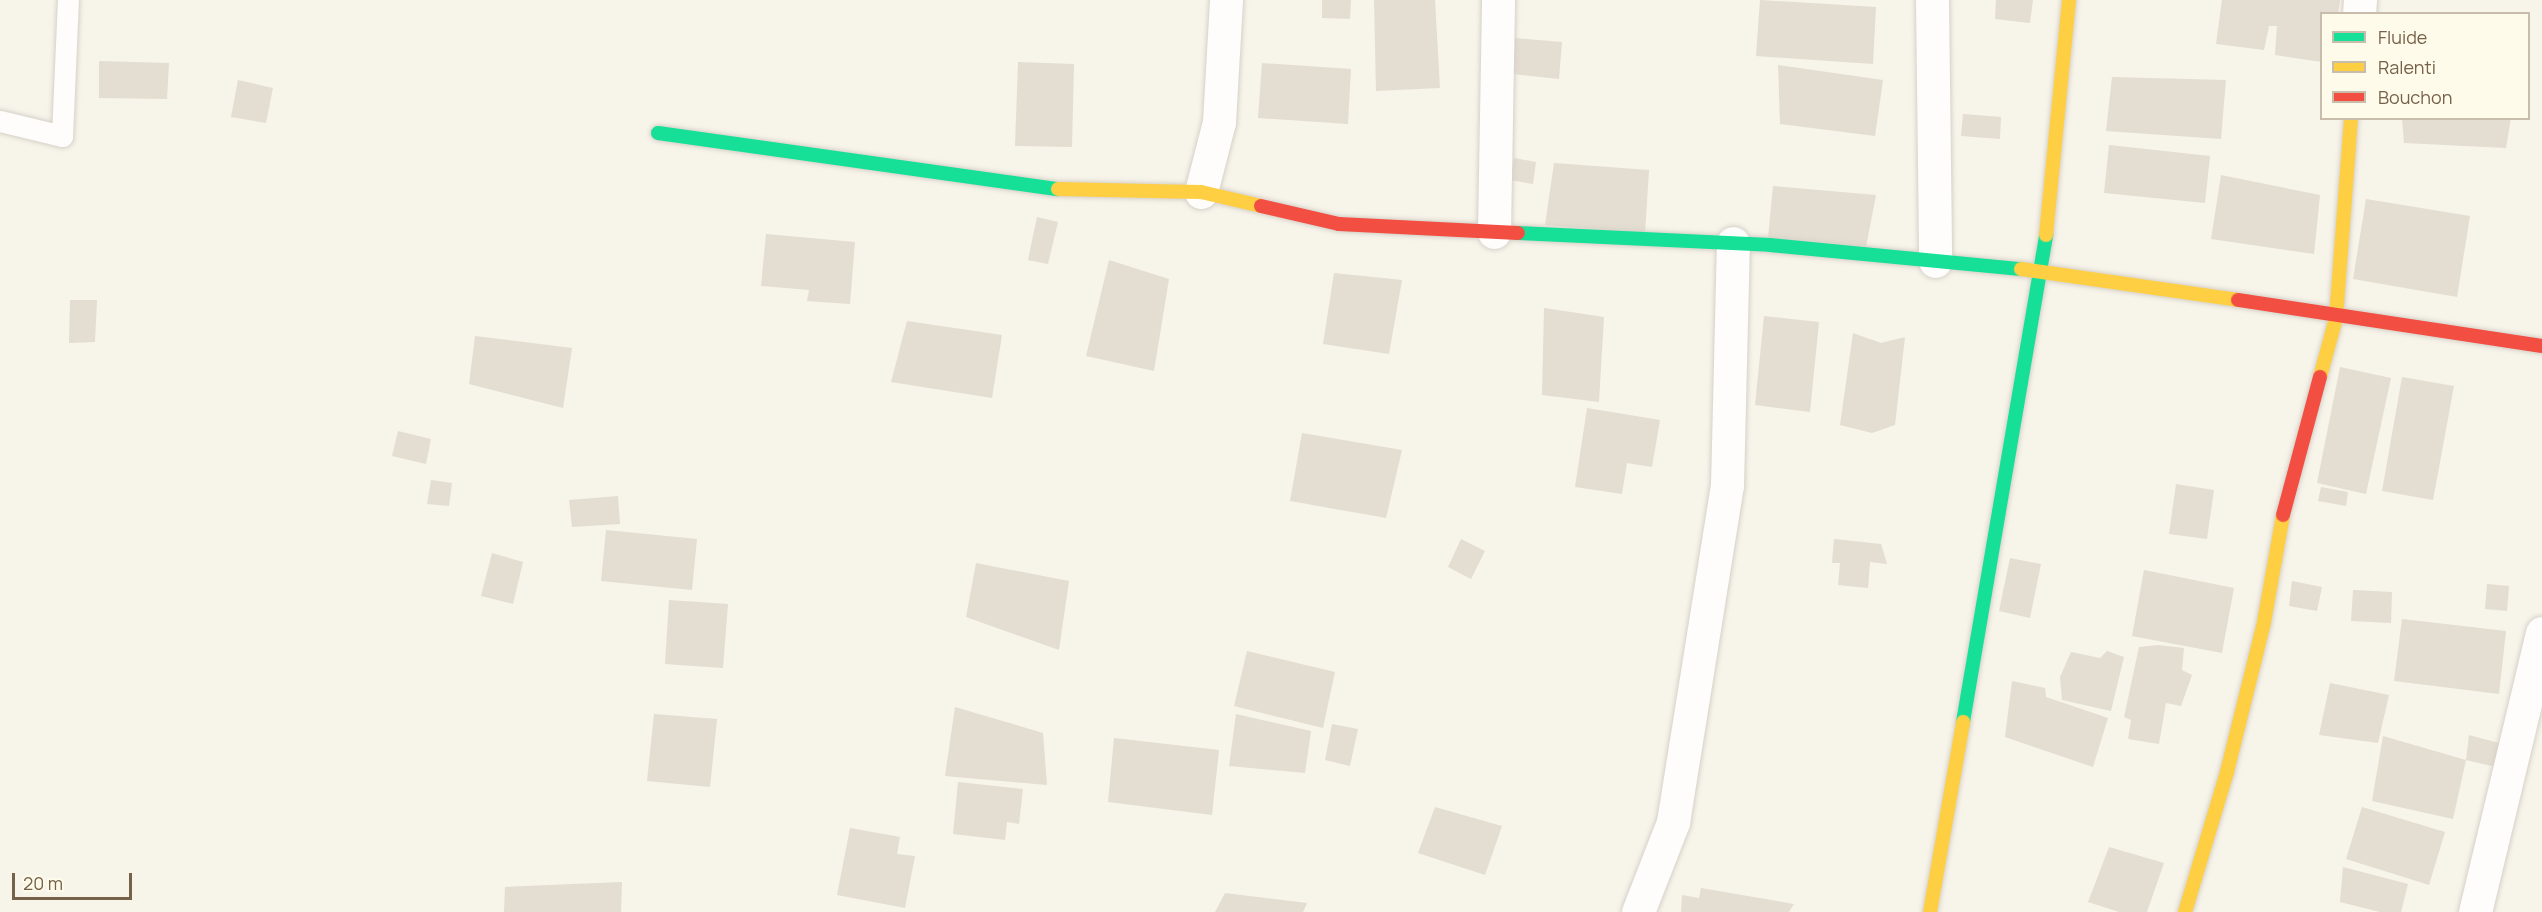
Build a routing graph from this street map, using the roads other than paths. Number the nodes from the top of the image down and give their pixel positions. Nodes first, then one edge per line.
1 (69, 0) edge
2 (1226, 0) edge
3 (1498, 0) edge
4 (1932, 0) edge
5 (2069, 0) edge
6 (2351, 120) edge
7 (0, 121) edge
8 (658, 133) dead end
9 (1201, 192) junction
10 (1494, 232) junction
11 (1733, 243) junction
12 (1935, 261) junction
13 (2042, 271) junction
14 (2336, 318) junction
15 (2542, 346) edge
16 (2542, 633) edge
17 (1638, 912) edge
18 (1930, 912) edge
19 (2185, 912) edge
20 (2475, 912) edge

1 - 7 lane
2 - 9 street
3 - 10 street
4 - 12 street
5 - 13 street
6 - 14 street
8 - 9 street
9 - 10 street
10 - 11 street
11 - 12 street
11 - 17 street
12 - 13 street
13 - 14 street
13 - 18 street
14 - 15 street
14 - 19 street
16 - 20 street

